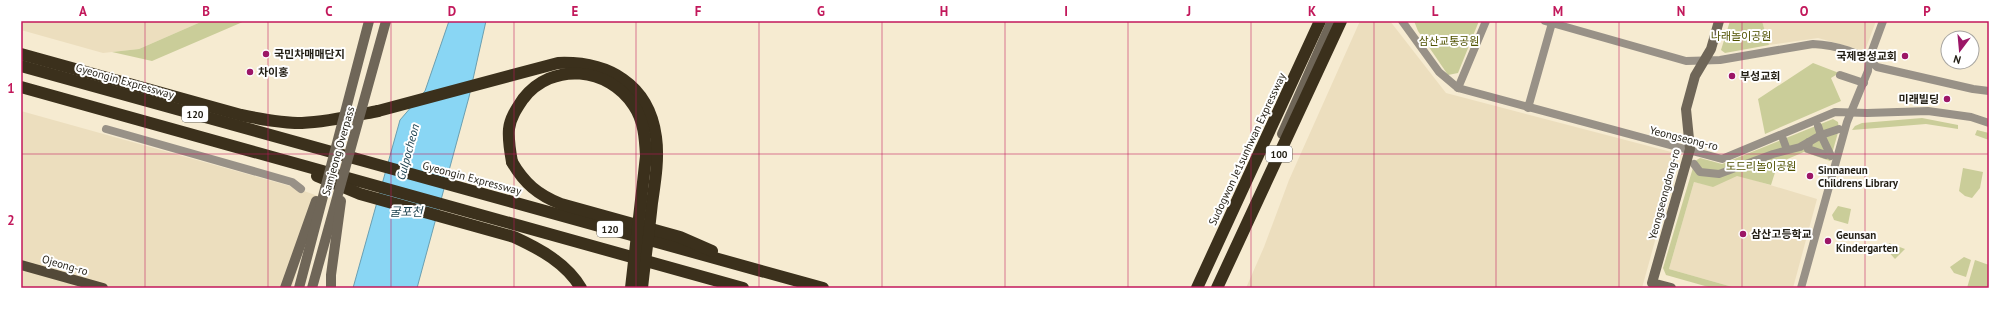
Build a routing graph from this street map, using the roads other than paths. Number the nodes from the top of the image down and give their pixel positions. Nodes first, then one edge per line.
1 (369, 21) edge
2 (386, 21) edge
3 (1320, 21) edge
4 (1332, 21) edge
5 (1341, 21) edge
6 (1402, 21) edge
7 (1486, 21) edge
8 (1720, 21) edge
9 (1883, 21) edge
10 (1549, 22) edge
11 (21, 54) edge
12 (1869, 59) junction
13 (1704, 61) junction
14 (21, 66) edge
15 (1840, 75) dead end
16 (1864, 83) junction
17 (21, 87) edge
18 (1458, 88) junction
19 (1989, 90) edge
20 (1528, 108) junction
21 (1852, 113) junction
22 (1989, 123) edge
23 (1818, 126) dead end
24 (106, 129) dead end
25 (1838, 129) dead end
26 (1282, 134) dead end
27 (1821, 135) junction
28 (1783, 139) dead end
29 (1809, 142) junction
30 (1690, 149) junction
31 (1787, 150) junction
32 (268, 156) junction
33 (1736, 158) dead end
34 (1694, 164) dead end
35 (331, 166) junction
36 (1739, 167) junction
37 (344, 171) junction
38 (301, 189) dead end
39 (21, 265) edge
40 (761, 271) junction
41 (1651, 285) edge
42 (103, 288) edge
43 (285, 288) edge
44 (299, 288) edge
45 (312, 288) edge
46 (331, 288) edge
47 (581, 288) edge
48 (631, 288) edge
49 (642, 288) edge
50 (743, 288) edge
51 (823, 288) edge
52 (1198, 288) edge
53 (1217, 288) edge
54 (1671, 288) edge
55 (1801, 288) edge

1 - 35 street, Samjeong Overpass, bridge
2 - 37 street, Samjeong Overpass, bridge
3 - 52 highway, Sudogwon Je1sunhwan Expressway / 100
4 - 26 street
5 - 53 highway, 100
6 - 18 street, Yeongseong-ro
7 - 18 street
8 - 13 street, Yeongseongdong-ro
9 - 12 street
10 - 13 street
10 - 20 street
11 - 49 highway, bridge
12 - 13 street
12 - 16 street
12 - 19 street
13 - 30 street, Yeongseongdong-ro
14 - 40 highway, Gyeongin Expressway / 120
15 - 16 street
16 - 21 street
17 - 32 highway, 120
18 - 20 street, Yeongseong-ro
20 - 30 street, Yeongseong-ro
21 - 22 street, Yeongseong-ro
21 - 30 street, Yeongseong-ro
21 - 55 street
23 - 27 street
24 - 38 street
25 - 27 street
27 - 29 street
27 - 29 street
28 - 31 street
29 - 31 street
30 - 41 street, Yeongseongdong-ro
31 - 36 street
32 - 47 highway
32 - 50 highway, 120
33 - 36 street
34 - 36 street
35 - 43 street, bridge
35 - 44 street, Samjeong Overpass, bridge
37 - 45 street, Samjeong Overpass, bridge
37 - 46 street, bridge
39 - 42 main road, Ojeong-ro
40 - 48 highway, bridge
40 - 51 highway, Gyeongin Expressway / 120
41 - 54 street

